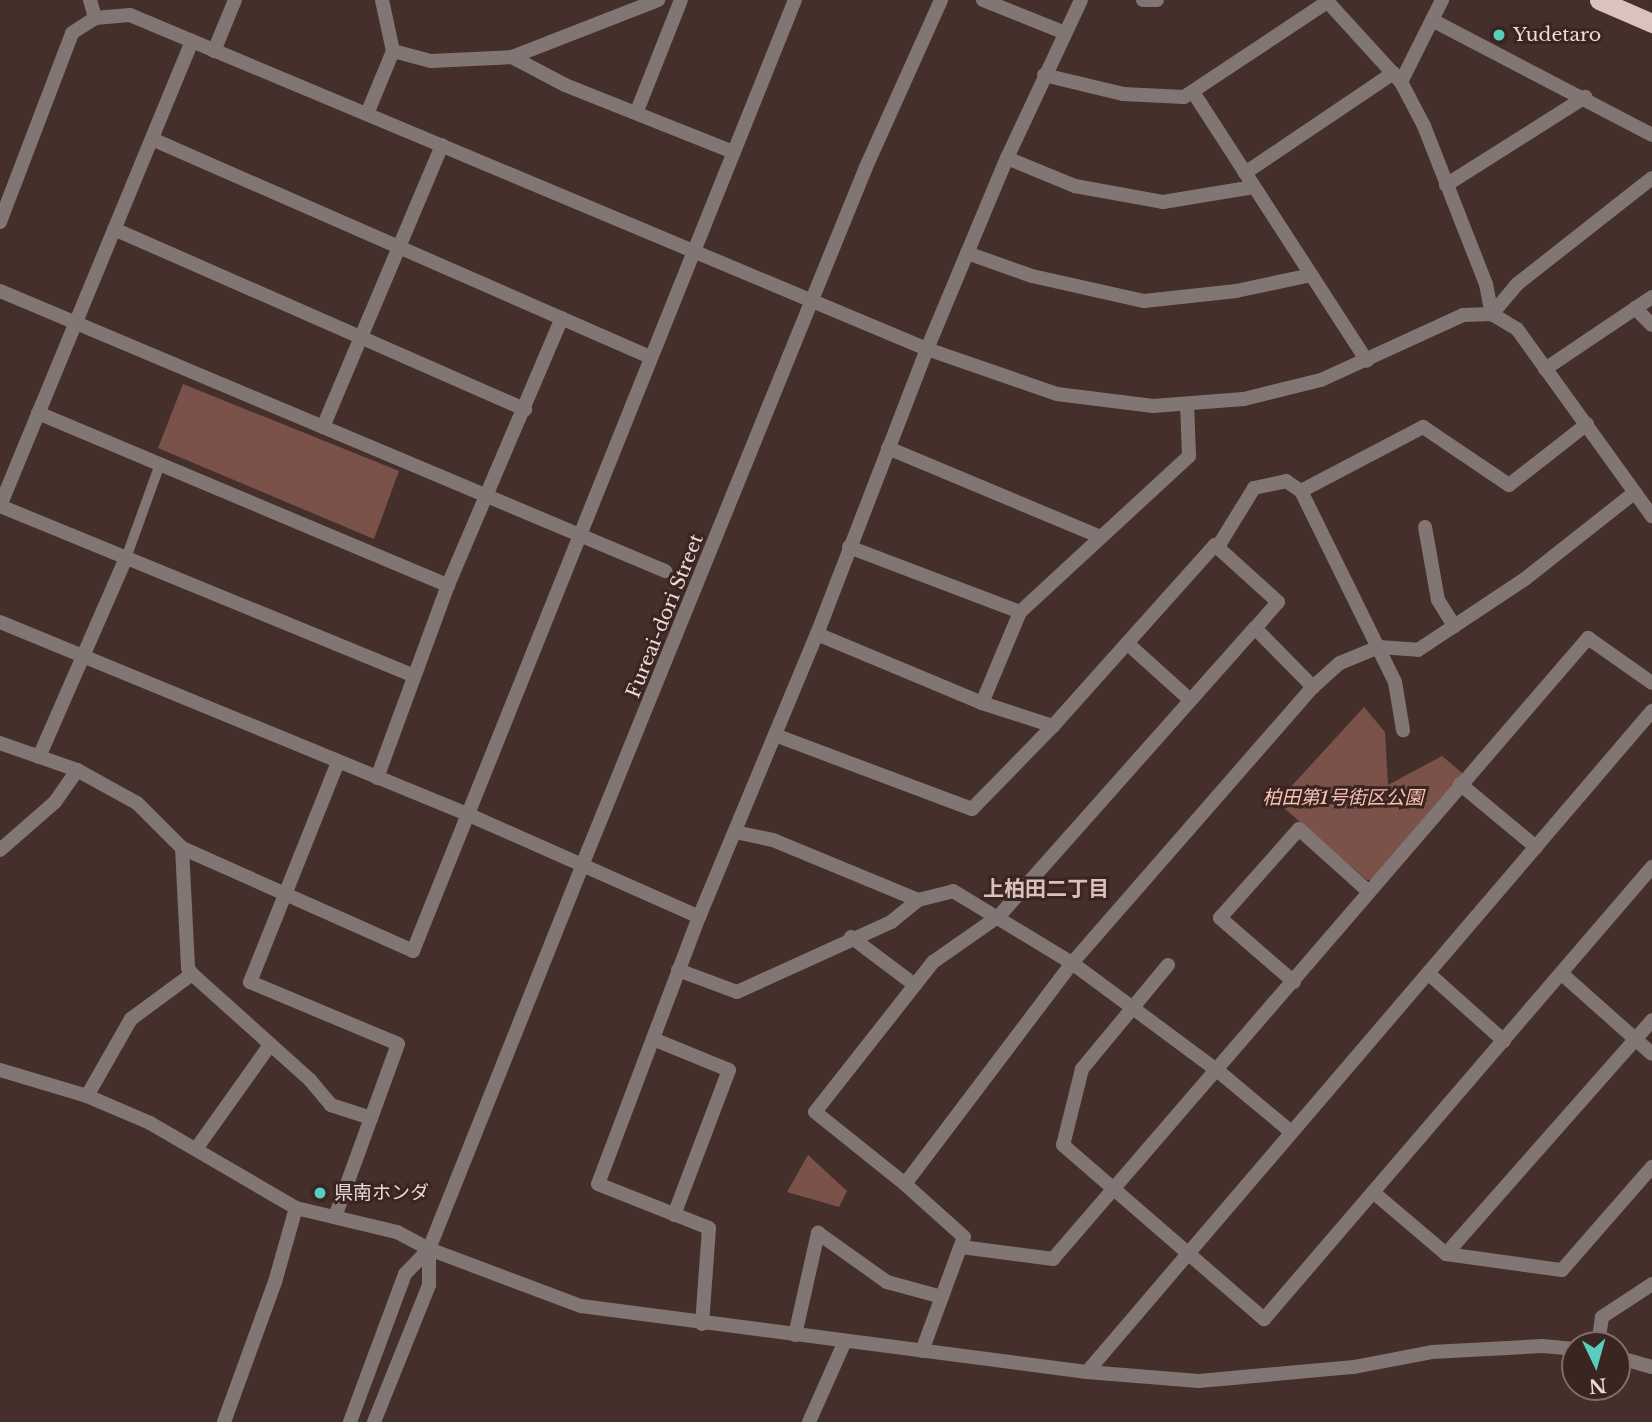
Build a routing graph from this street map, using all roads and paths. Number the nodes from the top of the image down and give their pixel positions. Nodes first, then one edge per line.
1 (90, 0) edge
2 (235, 0) edge
3 (382, 0) edge
4 (658, 0) edge
5 (681, 0) edge
6 (795, 0) edge
7 (941, 0) edge
8 (983, 0) edge
9 (1082, 0) edge
10 (1143, 0) edge
11 (1157, 0) edge
12 (1442, 0) edge
13 (1600, 0) edge
14 (1326, 1) edge
15 (638, 3) edge
16 (95, 18) junction
17 (1432, 20) junction
18 (1652, 23) edge
19 (1065, 33) junction
20 (192, 41) junction
21 (214, 51) junction
22 (393, 51) junction
23 (512, 57) junction
24 (1044, 75) junction
25 (1397, 78) junction
26 (1193, 92) junction
27 (1585, 97) junction
28 (637, 111) junction
29 (367, 114) junction
30 (1652, 135) edge
31 (152, 139) junction
32 (442, 145) junction
33 (733, 152) junction
34 (1007, 158) junction
35 (1245, 173) junction
36 (1652, 178) edge
37 (1446, 185) junction
38 (1254, 187) junction
39 (0, 222) edge
40 (114, 229) junction
41 (399, 247) junction
42 (693, 250) junction
43 (967, 253) junction
44 (1311, 275) junction
45 (0, 291) edge
46 (1652, 297) edge
47 (813, 300) junction
48 (1635, 308) junction
49 (1493, 314) junction
50 (562, 318) junction
51 (76, 322) junction
52 (1652, 326) edge
53 (361, 337) junction
54 (927, 349) junction
55 (650, 357) junction
56 (1367, 361) junction
57 (1545, 369) junction
58 (1188, 405) junction
59 (525, 409) junction
60 (38, 413) junction
61 (1587, 424) junction
62 (323, 427) junction
63 (888, 448) junction
64 (160, 464) junction
65 (1301, 491) junction
66 (1635, 492) junction
67 (486, 496) junction
68 (0, 506) edge
69 (1652, 516) edge
70 (1425, 527) dead end
71 (579, 535) junction
72 (1101, 537) junction
73 (1219, 545) junction
74 (849, 547) junction
75 (126, 558) junction
76 (665, 571) dead end
77 (448, 585) junction
78 (1020, 612) junction
79 (0, 622) edge
80 (1454, 626) junction
81 (1255, 628) junction
82 (817, 634) junction
83 (1127, 643) junction
84 (1379, 647) junction
85 (81, 654) junction
86 (413, 675) junction
87 (1652, 683) edge
88 (1313, 687) junction
89 (1189, 699) junction
90 (982, 703) junction
91 (1652, 711) edge
92 (1053, 726) junction
93 (1403, 730) dead end
94 (775, 735) junction
95 (0, 743) edge
96 (39, 757) junction
97 (338, 762) junction
98 (77, 770) junction
99 (377, 778) junction
100 (1460, 784) junction
101 (467, 814) junction
102 (735, 832) junction
103 (1536, 847) junction
104 (182, 848) junction
105 (0, 850) edge
106 (583, 863) junction
107 (1652, 867) edge
108 (286, 892) junction
109 (1369, 892) junction
110 (918, 900) junction
111 (999, 916) junction
112 (699, 917) junction
113 (851, 937) junction
114 (1072, 962) junction
115 (1168, 965) dead end
116 (678, 970) junction
117 (1428, 973) junction
118 (192, 974) junction
119 (1562, 974) junction
120 (1294, 982) junction
121 (915, 985) junction
122 (1133, 1007) junction
123 (1652, 1020) edge
124 (653, 1039) junction
125 (1635, 1040) junction
126 (1504, 1041) junction
127 (270, 1045) junction
128 (1652, 1054) edge
129 (0, 1070) edge
130 (1218, 1071) junction
131 (87, 1096) junction
132 (371, 1118) junction
133 (1290, 1131) junction
134 (197, 1150) junction
135 (1652, 1167) edge
136 (905, 1184) junction
137 (1114, 1190) junction
138 (1373, 1192) junction
139 (296, 1208) junction
140 (336, 1214) junction
141 (674, 1214) junction
142 (961, 1247) junction
143 (429, 1250) junction
144 (1446, 1254) junction
145 (1186, 1256) junction
146 (1652, 1284) edge
147 (942, 1297) junction
148 (702, 1324) junction
149 (1600, 1331) edge
150 (795, 1335) junction
151 (845, 1341) junction
152 (1561, 1349) edge
153 (922, 1351) junction
154 (1631, 1361) edge
155 (1652, 1367) edge
156 (1087, 1372) junction
157 (224, 1422) edge
158 (349, 1422) edge
159 (374, 1422) edge
160 (809, 1422) edge

1 - 16 street
2 - 21 street
3 - 22 street
4 - 15 street
5 - 28 street
6 - 33 street
7 - 47 street, Fureai-dori Street
8 - 19 street
9 - 19 street
10 - 11 street
12 - 17 street
13 - 18 highway
14 - 25 street
14 - 26 street
15 - 23 street
16 - 20 street
16 - 39 street
17 - 25 street
17 - 27 street
19 - 24 street
20 - 21 street
20 - 31 street
21 - 29 street
22 - 23 street
22 - 29 street
23 - 28 street
24 - 26 street
24 - 34 street
25 - 35 street
25 - 37 street
26 - 35 street
27 - 30 street
27 - 37 street
28 - 33 street
29 - 32 street
31 - 40 street
31 - 41 street
32 - 41 street
32 - 42 street
33 - 42 street
34 - 38 street
34 - 43 street
35 - 38 street
36 - 49 street
37 - 49 street
38 - 44 street
40 - 51 street
40 - 53 street
41 - 50 street
41 - 53 street
42 - 47 street
42 - 55 street
43 - 44 street
43 - 54 street
44 - 56 street
45 - 51 street
46 - 48 street
47 - 54 street
47 - 106 street, Fureai-dori Street
48 - 52 street
48 - 57 street
49 - 56 street
49 - 57 street
50 - 55 street
50 - 59 street
51 - 60 street
51 - 62 street
53 - 59 street
53 - 62 street
54 - 58 street
54 - 63 street
55 - 71 street
56 - 58 street
57 - 61 street
58 - 72 street
59 - 67 street
60 - 64 street
60 - 68 street
61 - 65 street
61 - 66 street
62 - 67 street
63 - 72 street
63 - 74 street
64 - 75 street
64 - 77 street
65 - 73 street
65 - 84 street
66 - 69 street
66 - 80 street
67 - 71 street
67 - 77 street
68 - 75 street
70 - 80 street
71 - 76 street
71 - 101 street
72 - 78 street
73 - 81 street
73 - 83 street
74 - 78 street
74 - 82 street
75 - 85 street
75 - 86 street
77 - 86 street
78 - 90 street
79 - 85 street
80 - 84 street
81 - 88 street
81 - 89 street
82 - 90 street
82 - 94 street
83 - 89 street
83 - 92 street
84 - 88 street
84 - 93 street
85 - 96 street
85 - 97 street
86 - 99 street
87 - 100 street
88 - 114 street
89 - 111 street
90 - 92 street
91 - 103 street
92 - 94 street
94 - 102 street
95 - 96 street
96 - 98 street
97 - 99 street
97 - 108 street
98 - 104 street
98 - 105 street
99 - 101 street
100 - 103 street
100 - 109 street
101 - 106 street
101 - 108 street
102 - 110 street
102 - 112 street
103 - 117 street
104 - 108 street
104 - 118 street
106 - 112 street
106 - 143 street, Fureai-dori Street
107 - 119 street
108 - 132 street
109 - 120 street
109 - 120 street
110 - 111 street
110 - 113 street
111 - 114 street
111 - 121 street
112 - 116 street
113 - 116 street
113 - 121 street
114 - 122 street
114 - 136 street
115 - 122 street
116 - 124 street
117 - 126 street
117 - 133 street
118 - 127 street
118 - 131 street
119 - 125 street
119 - 126 street
120 - 130 street
121 - 136 street
122 - 130 street
122 - 137 street
123 - 125 street
124 - 141 street
124 - 141 street
125 - 128 street
125 - 144 street
126 - 138 street
127 - 132 street
127 - 134 street
129 - 131 street
130 - 133 street
130 - 137 street
131 - 134 street
132 - 140 street
133 - 145 street
134 - 139 street
135 - 144 street
136 - 142 street
137 - 142 street
137 - 145 street
138 - 144 street
138 - 145 street
139 - 140 street
139 - 157 street
140 - 143 street
141 - 148 street
142 - 147 street
143 - 148 street
143 - 158 street, Fureai-dori Street
143 - 159 street, Fureai-dori Street
145 - 156 street
146 - 149 street
147 - 150 street
147 - 153 street
148 - 150 street
150 - 151 street
151 - 153 street
151 - 160 street
152 - 156 street
153 - 156 street
154 - 155 street

